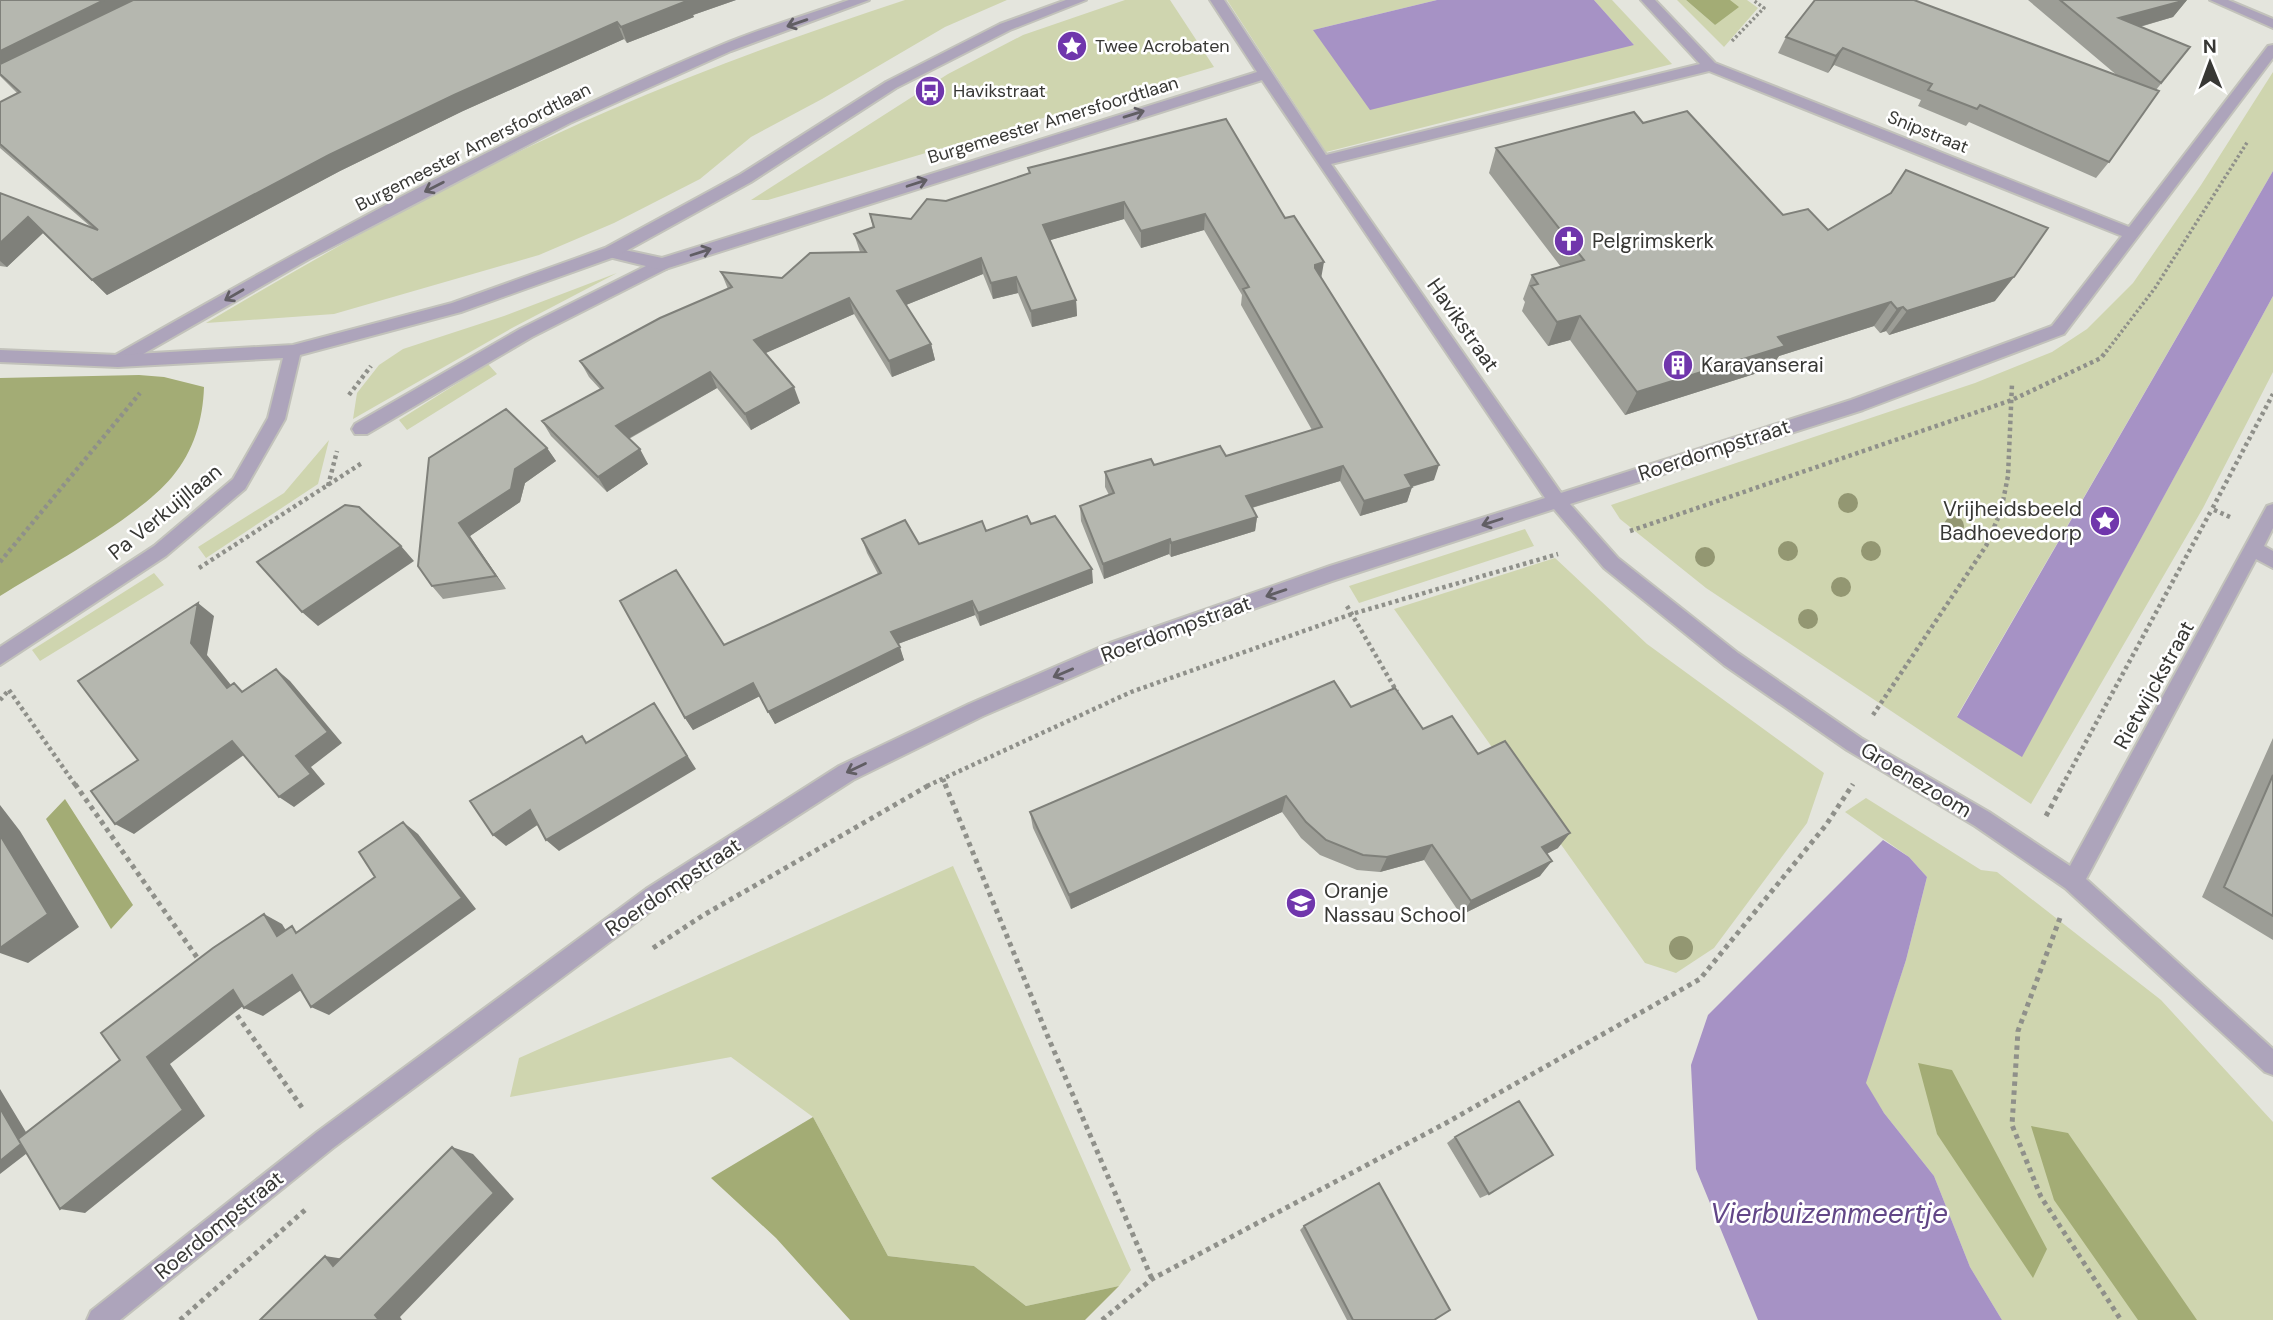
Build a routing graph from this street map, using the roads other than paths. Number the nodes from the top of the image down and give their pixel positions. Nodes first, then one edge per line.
1 (862, 0) edge
2 (1079, 0) edge
3 (1217, 0) edge
4 (1648, 0) edge
5 (2217, 0) edge
6 (2273, 24) edge
7 (2273, 49) edge
8 (1710, 66) junction
9 (1266, 74) junction
10 (1322, 161) junction
11 (2132, 233) junction
12 (611, 252) junction
13 (663, 264) junction
14 (293, 351) junction
15 (0, 356) edge
16 (118, 361) junction
17 (360, 429) dead end
18 (1557, 501) junction
19 (2273, 511) edge
20 (2258, 541) junction
21 (2273, 561) edge
22 (0, 656) edge
23 (2073, 881) junction
24 (2273, 1064) edge
25 (100, 1320) edge

1 -> 16 street, Burgemeester Amersfoordtlaan
2 - 12 street
3 - 9 street, Havikstraat
4 - 8 street, Snipstraat
5 - 6 street
7 - 11 street, Roerdompstraat
8 - 10 street
8 - 11 street, Snipstraat
9 - 10 street, Havikstraat
13 -> 9 street, Burgemeester Amersfoordtlaan
10 - 18 street, Havikstraat
11 - 18 street, Roerdompstraat
12 - 13 street
12 - 14 street
13 - 17 street, Burgemeester Amersfoordtlaan
14 - 16 street
14 - 22 street, Pa Verkuijllaan
15 - 16 street
18 - 23 street, Groenezoom
18 -> 25 street, Roerdompstraat
19 - 20 street, Rietwijckstraat
20 - 21 street
20 - 23 street, Rietwijckstraat
23 - 24 street, Groenezoom

